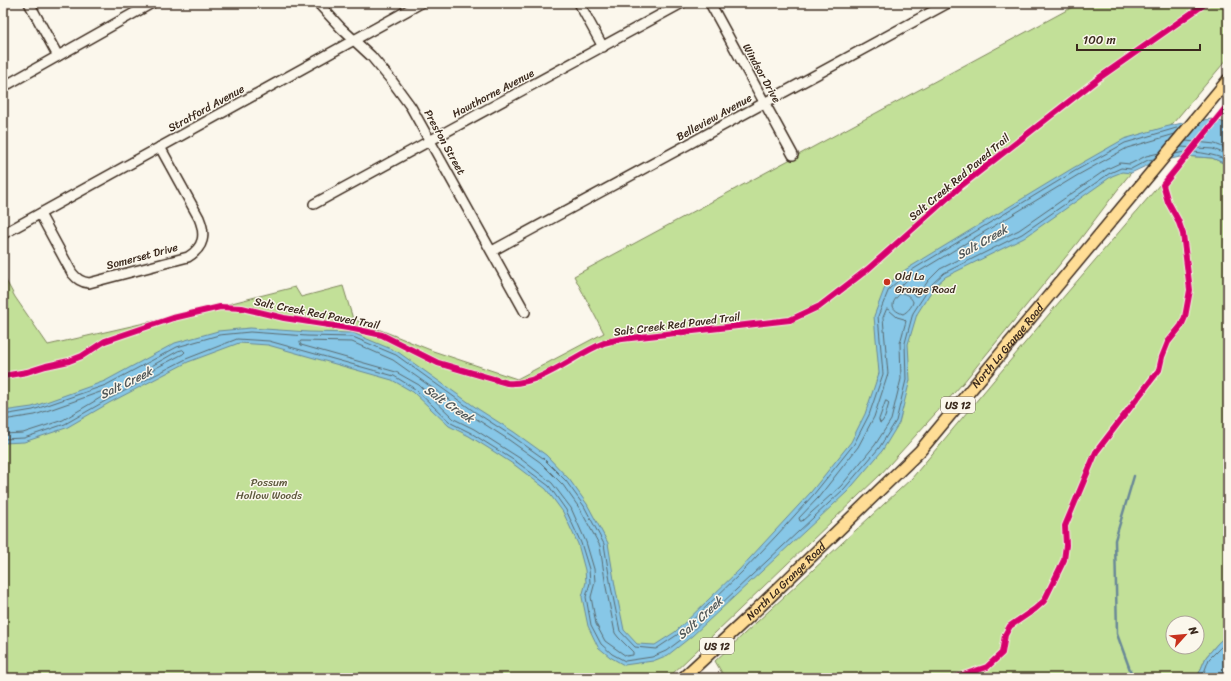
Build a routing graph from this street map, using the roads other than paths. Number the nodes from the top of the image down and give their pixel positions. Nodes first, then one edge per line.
1 (29, 3) edge
2 (152, 3) edge
3 (318, 3) edge
4 (421, 3) edge
5 (579, 3) edge
6 (682, 3) edge
7 (710, 3) edge
8 (948, 3) edge
9 (354, 40) junction
10 (603, 47) junction
11 (58, 56) junction
12 (1228, 80) edge
13 (1228, 84) edge
14 (3, 87) edge
15 (1216, 94) junction
16 (765, 103) junction
17 (430, 140) junction
18 (160, 147) junction
19 (793, 155) dead end
20 (314, 204) dead end
21 (40, 214) junction
22 (3, 234) edge
23 (492, 251) junction
24 (525, 312) dead end
25 (683, 678) edge

1 - 11 street
2 - 11 street
3 - 9 street, Preston Street
4 - 9 street, Stratford Avenue
5 - 10 street
6 - 10 street, Hawthorne Avenue
7 - 16 street, Windsor Drive
8 - 16 street, Belleview Avenue
9 - 17 street, Preston Street
9 - 18 street, Stratford Avenue
10 - 17 street, Hawthorne Avenue
11 - 14 street
12 - 15 main road, North La Grange Road / US 12
13 - 15 main road
15 - 25 main road, North La Grange Road / US 12
16 - 19 street, Windsor Drive
16 - 23 street, Belleview Avenue
17 - 20 street, Hawthorne Avenue
17 - 23 street, Preston Street
18 - 21 street, Stratford Avenue
18 - 21 street, Somerset Drive
21 - 22 street, Stratford Avenue
23 - 24 street, Preston Street

